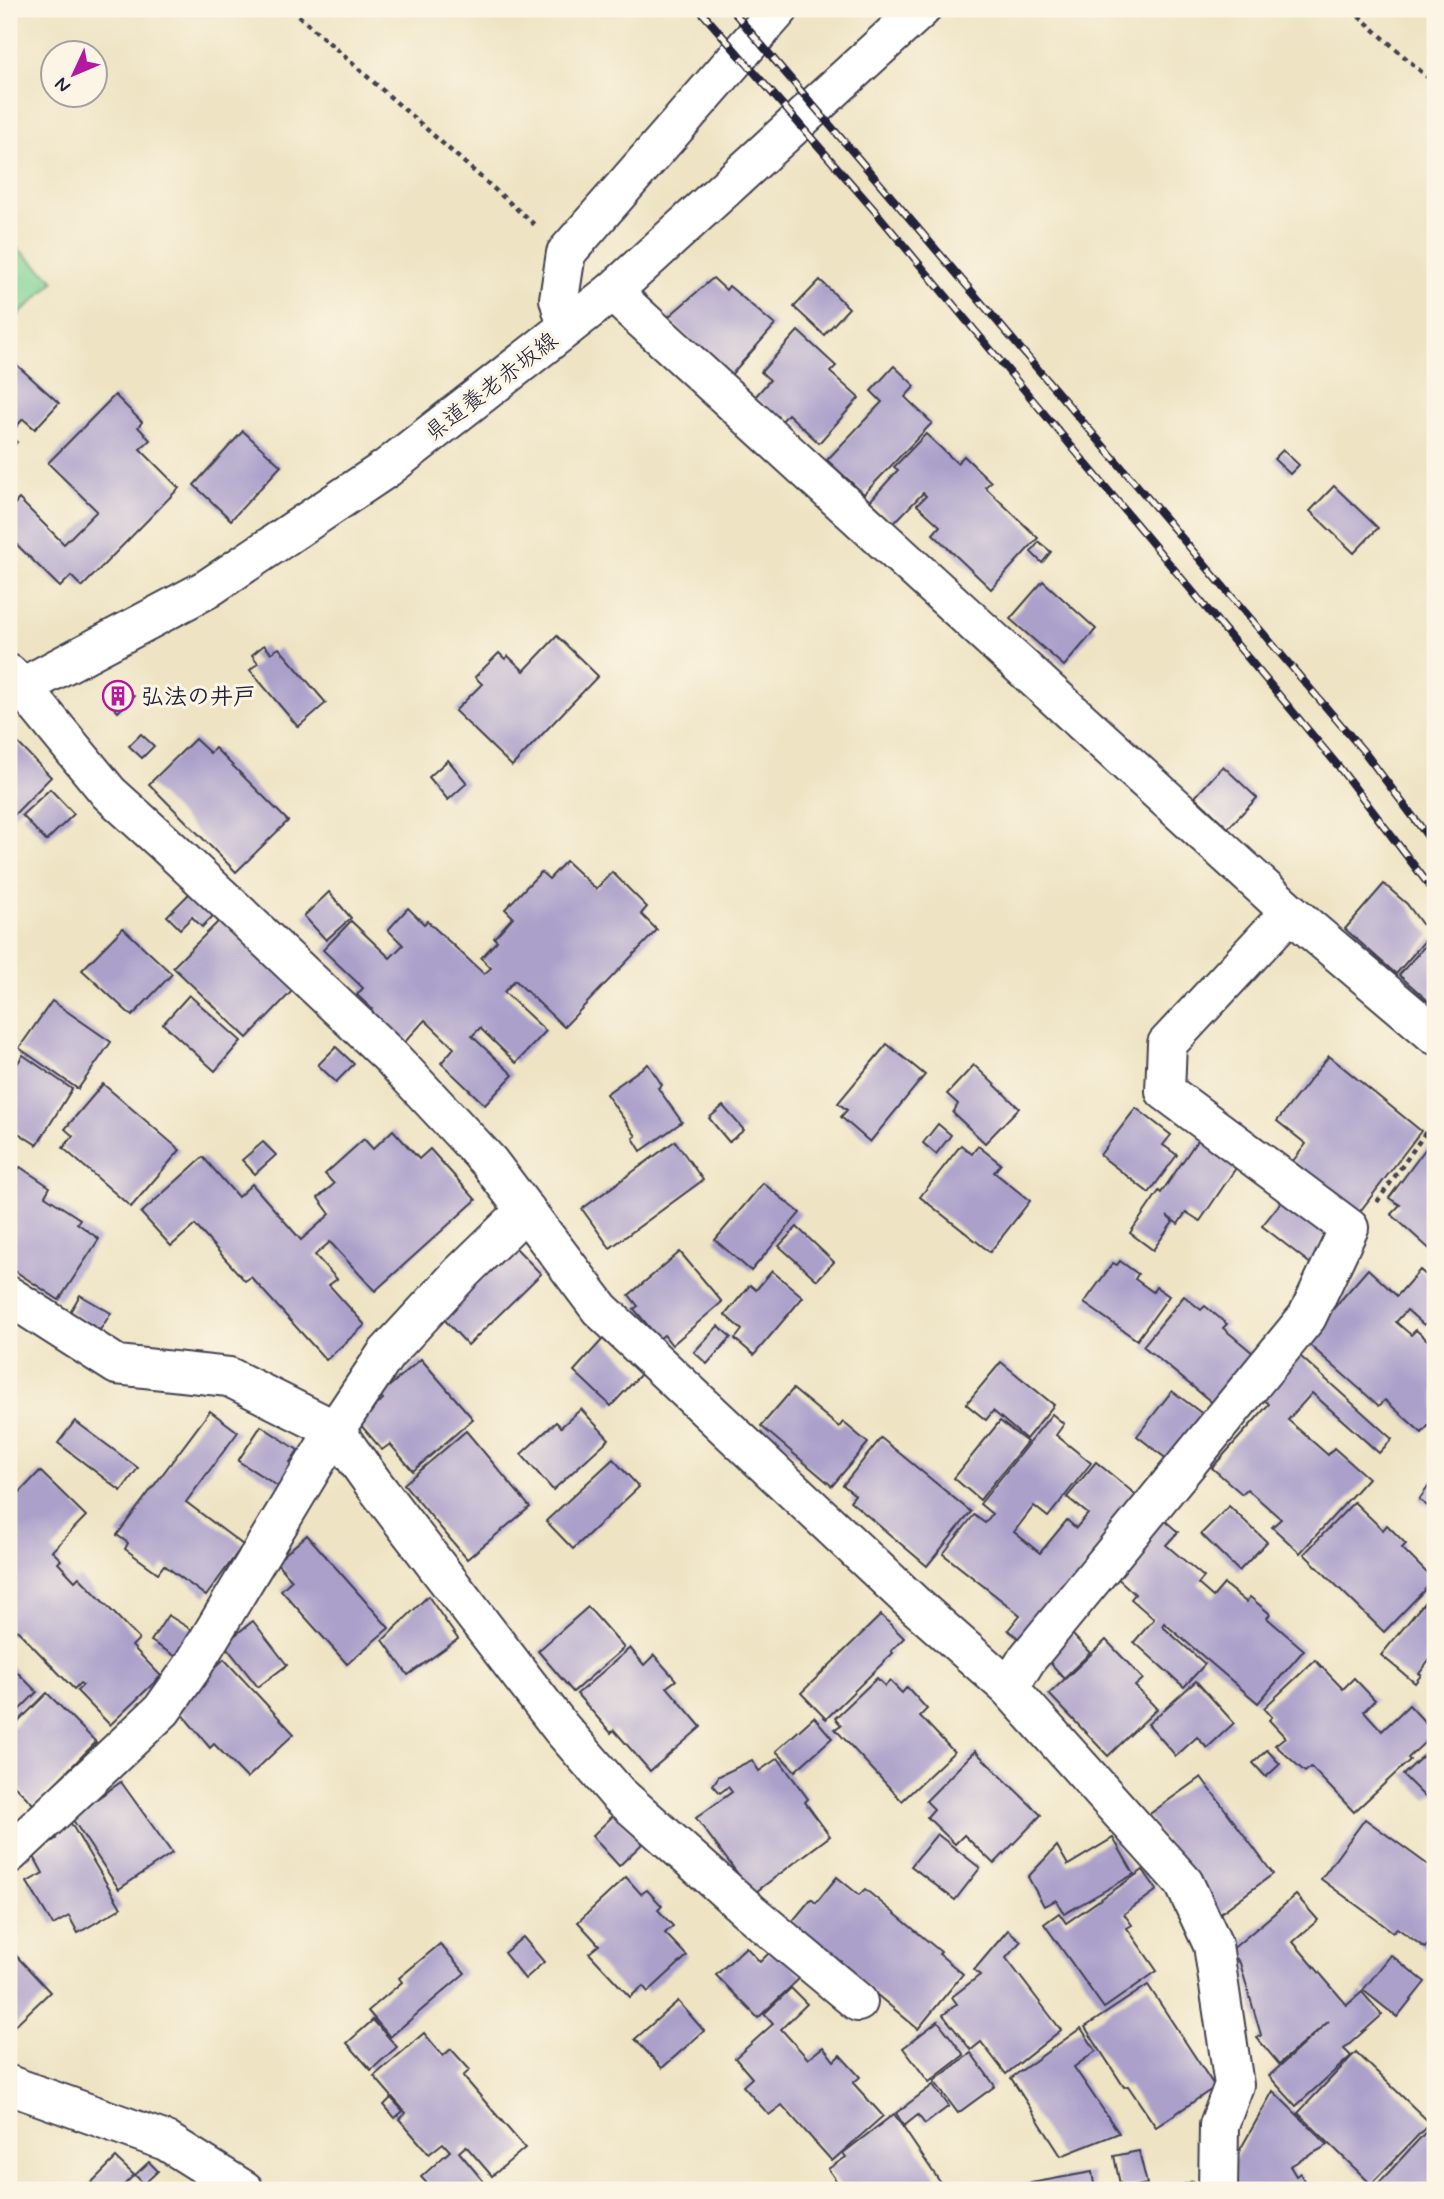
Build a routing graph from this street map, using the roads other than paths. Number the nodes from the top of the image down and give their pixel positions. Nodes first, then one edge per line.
1 (779, 9) edge
2 (922, 9) edge
3 (612, 292) junction
4 (567, 327) junction
5 (13, 685) edge
6 (1290, 912) junction
7 (1435, 1035) edge
8 (526, 1210) junction
9 (9, 1296) edge
10 (335, 1430) junction
11 (1009, 1688) junction
12 (9, 1854) edge
13 (858, 2002) dead end
14 (9, 2085) edge
15 (244, 2190) edge
16 (1218, 2190) edge

1 - 4 street
2 - 3 street, 県道養老赤坂線
3 - 4 street, 県道養老赤坂線
3 - 6 street
4 - 5 street, 県道養老赤坂線
5 - 8 street
6 - 7 street
6 - 11 street
8 - 10 street
8 - 11 street
9 - 10 street
10 - 12 street
10 - 13 street
11 - 16 street
14 - 15 street

